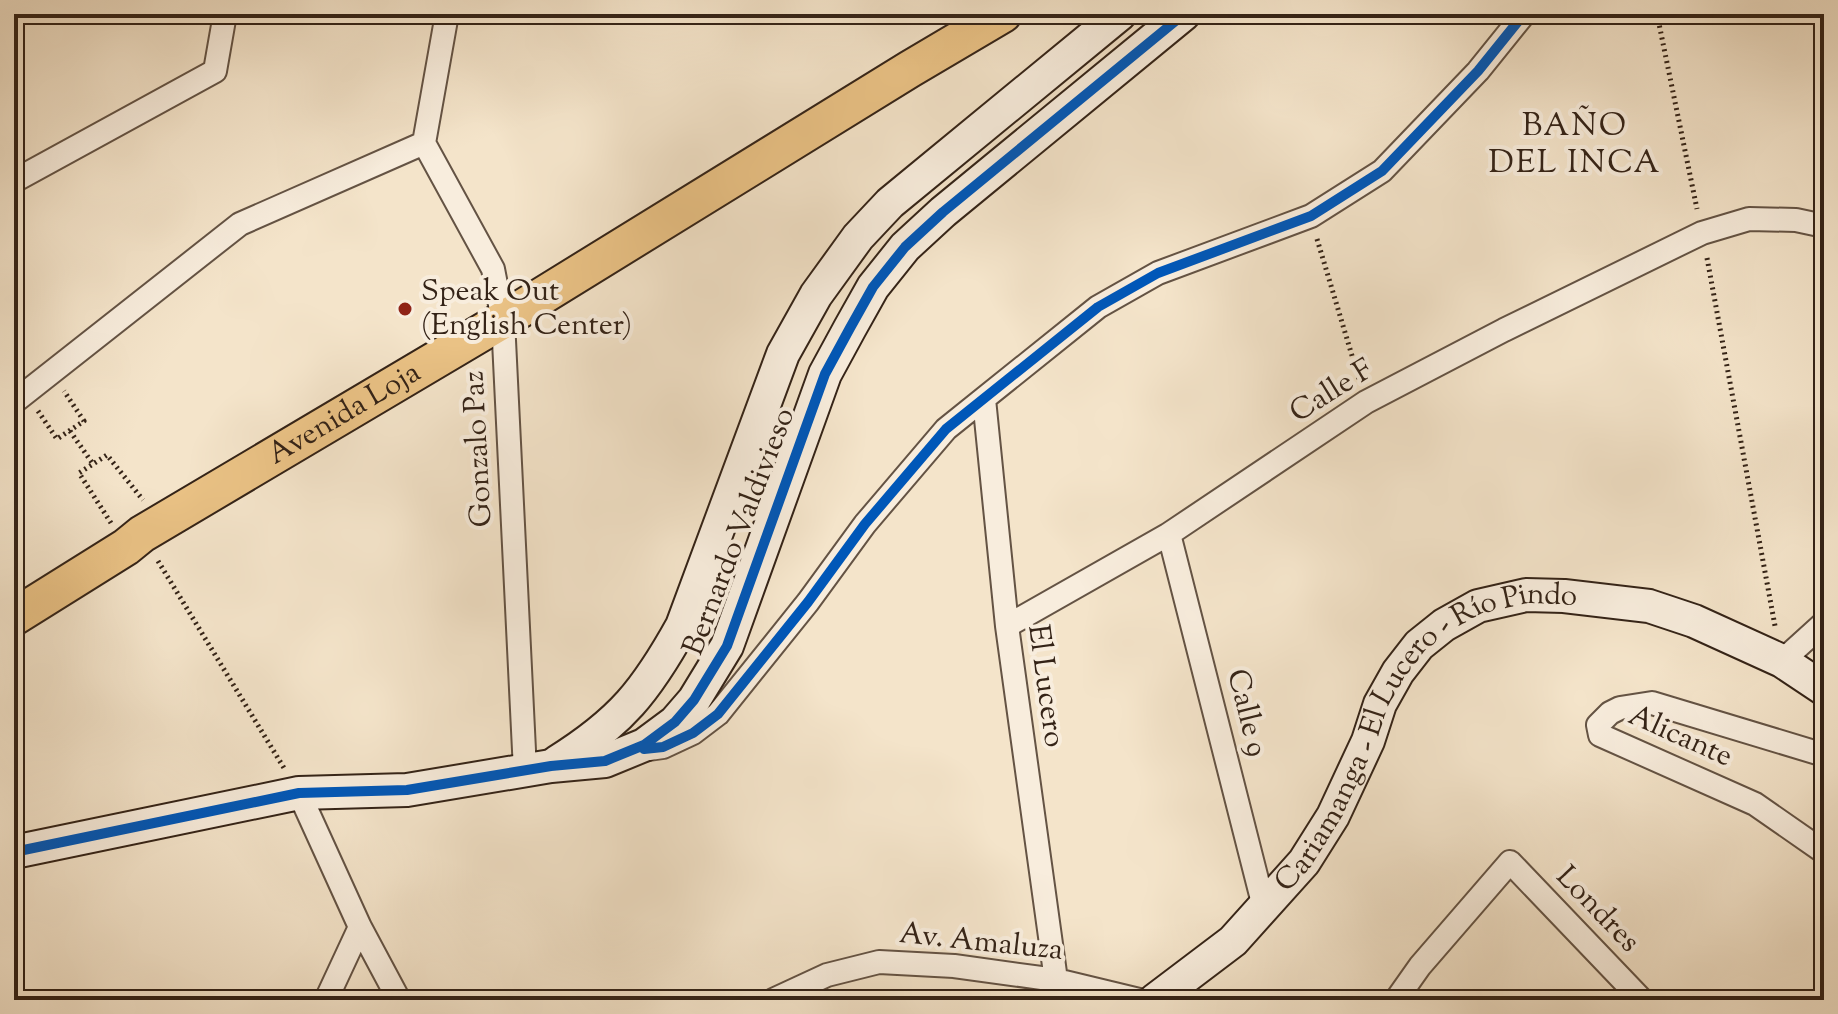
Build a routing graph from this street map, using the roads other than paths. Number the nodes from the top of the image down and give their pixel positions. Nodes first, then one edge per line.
1 (225, 14) edge
2 (447, 14) edge
3 (1003, 14) edge
4 (1120, 14) edge
5 (1184, 14) edge
6 (1524, 14) edge
7 (424, 143) junction
8 (14, 181) edge
9 (1824, 226) edge
10 (503, 320) junction
11 (21, 398) edge
12 (984, 399) junction
13 (1169, 534) junction
14 (14, 617) edge
15 (1824, 623) edge
16 (1007, 626) junction
17 (1782, 661) junction
18 (1824, 689) edge
19 (633, 750) junction
20 (1824, 755) edge
21 (538, 768) junction
22 (299, 793) junction
23 (14, 852) edge
24 (1824, 852) edge
25 (1264, 907) junction
26 (360, 927) junction
27 (1056, 980) junction
28 (326, 1000) edge
29 (399, 1000) edge
30 (773, 1000) edge
31 (1139, 1000) edge
32 (1155, 1000) edge
33 (1396, 1000) edge
34 (1642, 1000) edge

1 - 8 street
2 - 7 street
3 - 10 main road, Avenida Loja
4 - 21 street, Bernardo Valdivieso
5 - 19 street, Bernardo Valdivieso
6 - 12 street
7 - 10 street, Gonzalo Paz
7 - 11 street
9 - 13 street, Calle F
10 - 14 main road, Avenida Loja
10 - 21 street, Gonzalo Paz
12 - 16 street, El Lucero
12 - 19 street
13 - 16 street, Calle F
13 - 25 street, Calle 9
15 - 17 street
16 - 27 street, El Lucero
17 - 18 street, Cariamanga - El Lucero - Río Pindo
17 - 25 street, Cariamanga - El Lucero - Río Pindo
19 - 21 street, Bernardo Valdivieso
20 - 24 street, Alicante
21 - 22 street, Bernardo Valdivieso
22 - 23 street, Bernardo Valdivieso
22 - 26 street
25 - 32 street, Cariamanga - El Lucero - Río Pindo
26 - 28 street
26 - 29 street
27 - 30 street, Av. Amaluza
27 - 31 street, Av. Amaluza
33 - 34 street, Londres

